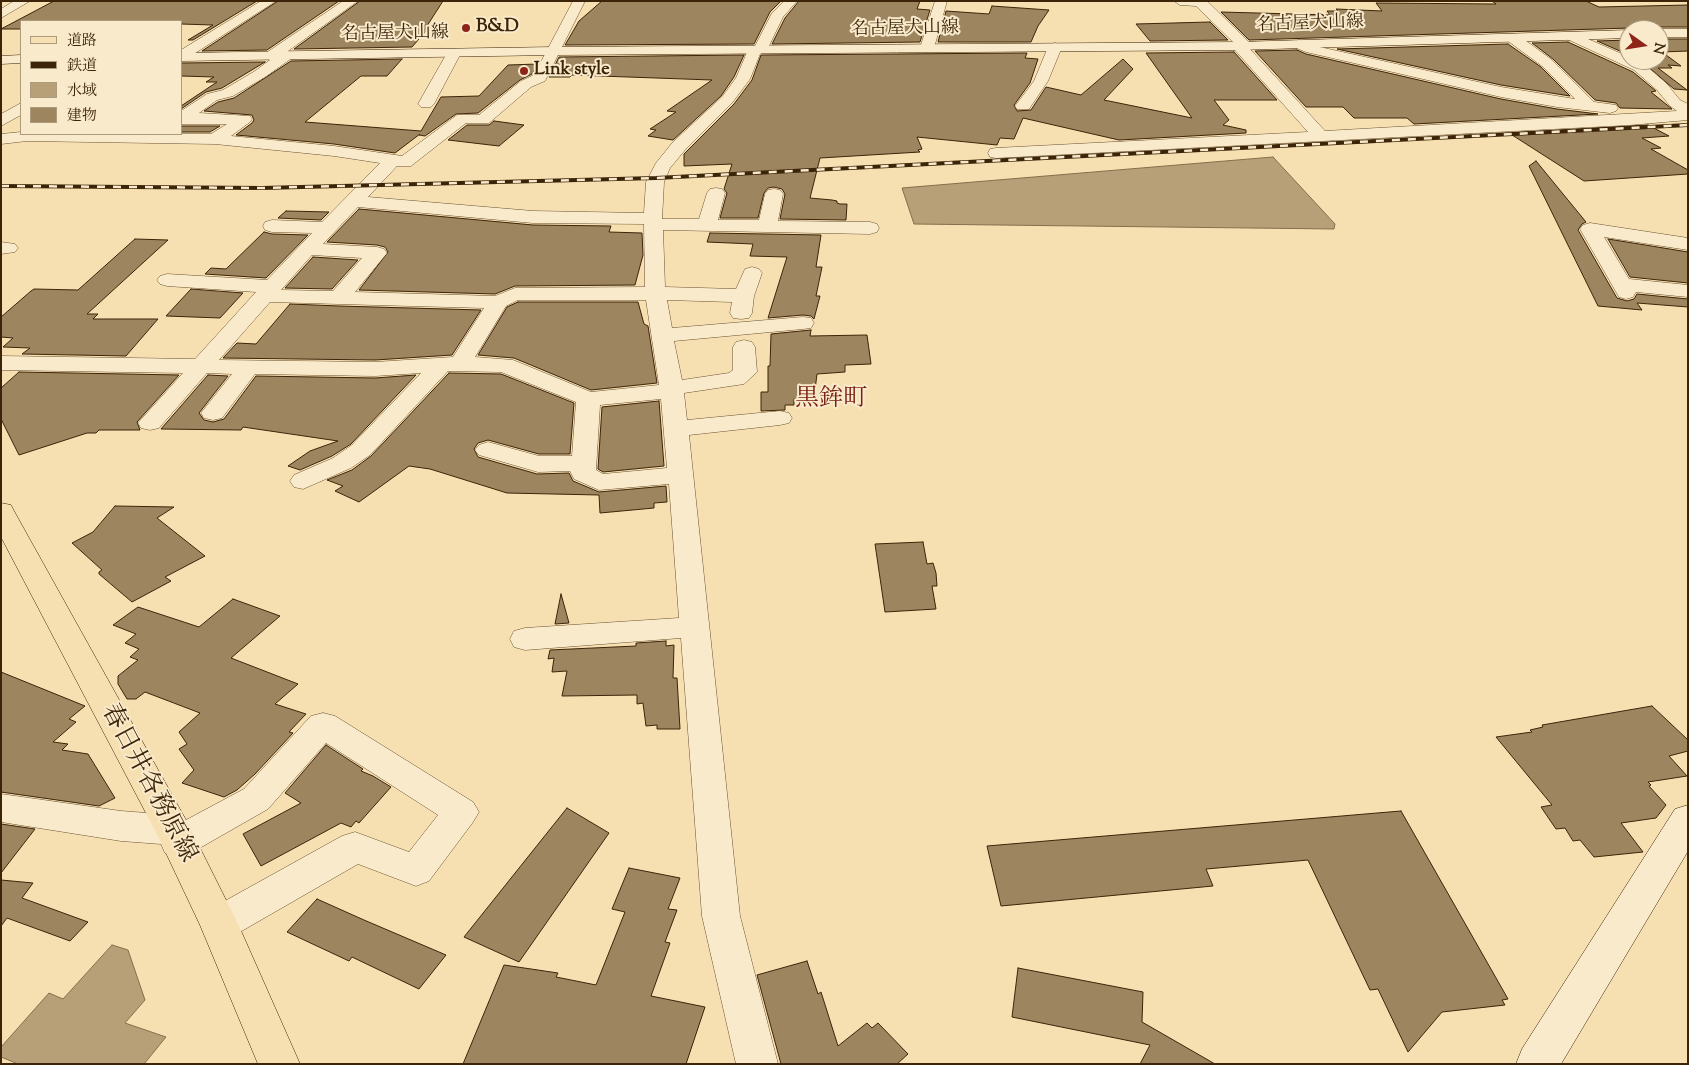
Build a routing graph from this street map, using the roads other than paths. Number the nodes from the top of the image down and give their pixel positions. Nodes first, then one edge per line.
1 (24, 1) edge
2 (270, 1) edge
3 (352, 1) edge
4 (579, 1) edge
5 (791, 1) edge
6 (941, 1) edge
7 (1180, 1) edge
8 (1, 14) edge
9 (1688, 33) edge
10 (1619, 34) edge
11 (1669, 34) edge
12 (1572, 36) junction
13 (1513, 38) junction
14 (1298, 44) junction
15 (1242, 45) junction
16 (1055, 47) junction
17 (926, 48) junction
18 (757, 50) junction
19 (554, 51) junction
20 (454, 53) junction
21 (288, 55) junction
22 (182, 56) edge
23 (271, 56) junction
24 (182, 57) edge
25 (1, 60) edge
26 (20, 60) edge
27 (1666, 91) junction
28 (189, 96) dead end
29 (1688, 96) edge
30 (212, 97) junction
31 (426, 104) dead end
32 (1023, 106) dead end
33 (1590, 106) junction
34 (20, 109) edge
35 (1683, 114) edge
36 (182, 119) edge
37 (1, 121) edge
38 (28, 135) edge
39 (94, 135) edge
40 (1320, 135) junction
41 (157, 136) edge
42 (1, 139) edge
43 (216, 140) junction
44 (996, 153) dead end
45 (391, 162) junction
46 (716, 193) dead end
47 (774, 194) dead end
48 (354, 201) junction
49 (653, 221) junction
50 (707, 225) junction
51 (272, 226) dead end
52 (767, 226) junction
53 (327, 228) junction
54 (870, 228) dead end
55 (1688, 244) edge
56 (1599, 247) junction
57 (307, 249) junction
58 (1688, 260) edge
59 (752, 273) dead end
60 (167, 280) dead end
61 (268, 291) junction
62 (1688, 291) edge
63 (655, 293) junction
64 (744, 296) junction
65 (339, 298) junction
66 (498, 302) junction
67 (803, 323) dead end
68 (662, 336) junction
69 (741, 338) junction
70 (1, 363) edge
71 (451, 364) junction
72 (201, 366) junction
73 (249, 367) junction
74 (671, 390) junction
75 (588, 399) junction
76 (213, 413) dead end
77 (780, 418) dead end
78 (150, 423) dead end
79 (676, 429) junction
80 (488, 450) dead end
81 (584, 463) junction
82 (682, 475) junction
83 (303, 481) dead end
84 (1, 511) edge
85 (695, 627) junction
86 (525, 640) dead end
87 (1, 808) edge
88 (1688, 819) edge
89 (175, 836) junction
90 (219, 924) junction
91 (278, 1064) edge
92 (757, 1064) edge
93 (1537, 1064) edge

1 - 8 street
2 - 22 street
3 - 23 street
4 - 19 street
5 - 18 street
6 - 17 street
7 - 15 street
9 - 11 street
10 - 12 street, 名古屋犬山線
12 - 13 street, 名古屋犬山線
12 - 27 street
13 - 14 street, 名古屋犬山線
13 - 33 street
14 - 15 street, 名古屋犬山線
14 - 33 street
15 - 16 street, 名古屋犬山線
15 - 40 street
16 - 17 street, 名古屋犬山線
16 - 32 street
17 - 18 street, 名古屋犬山線
18 - 19 street, 名古屋犬山線
18 - 49 street
19 - 20 street, 名古屋犬山線
19 - 45 street
20 - 21 street, 名古屋犬山線
20 - 31 street
21 - 23 street, 名古屋犬山線
21 - 30 street
23 - 24 street, 名古屋犬山線
25 - 26 street
27 - 29 street
27 - 35 street
28 - 30 street
30 - 36 street
33 - 35 street
34 - 37 street
35 - 40 street
36 - 43 street
38 - 39 street
38 - 42 street
39 - 41 street
40 - 44 street
41 - 43 street
43 - 45 street
45 - 48 street
46 - 50 street
47 - 52 street
48 - 49 street
48 - 53 street
49 - 50 street
49 - 63 street
50 - 52 street
51 - 53 street
52 - 54 street
53 - 57 street
55 - 56 street
56 - 58 street
56 - 62 street
57 - 61 street
57 - 65 street
59 - 64 street
60 - 61 street
61 - 65 street
61 - 72 street
63 - 64 street
63 - 66 street
63 - 68 street
64 - 69 street
65 - 66 street
66 - 71 street
67 - 69 street
68 - 69 street
68 - 74 street
69 - 74 street
70 - 72 street
71 - 73 street
71 - 75 street
71 - 83 street
72 - 73 street
72 - 78 street
73 - 76 street
74 - 75 street
74 - 79 street
75 - 81 street
77 - 79 street
79 - 82 street
80 - 81 street
81 - 82 street
82 - 85 street
84 - 89 main road, 春日井各務原線
85 - 86 street
85 - 92 street
87 - 89 street
88 - 93 street
89 - 90 main road, 春日井各務原線
89 - 90 street
90 - 91 main road, 春日井各務原線

